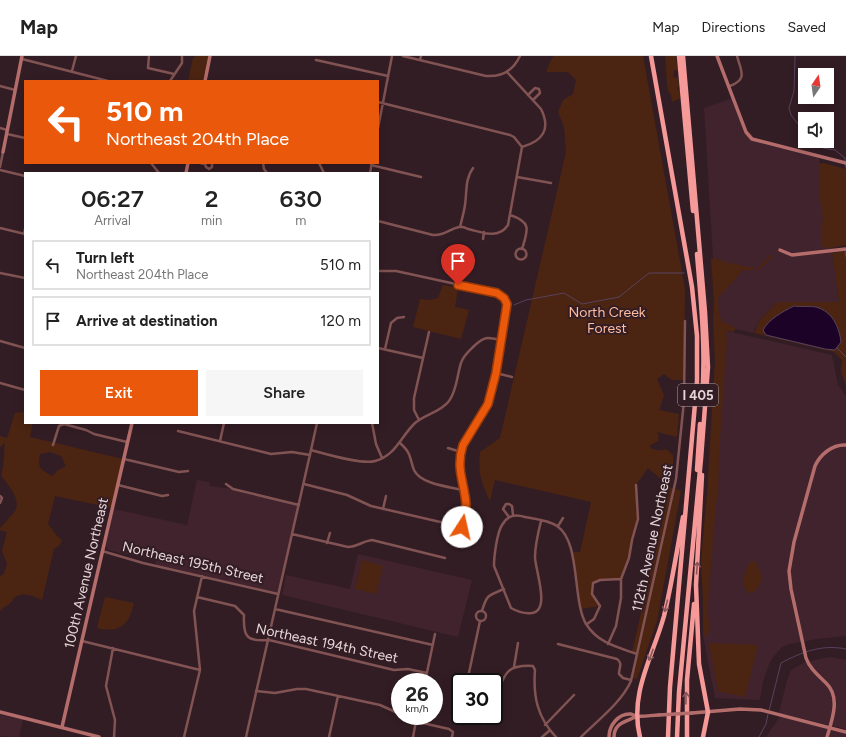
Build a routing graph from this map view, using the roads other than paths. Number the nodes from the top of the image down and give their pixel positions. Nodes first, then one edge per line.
1 (76, 56) edge
2 (149, 56) edge
3 (182, 56) edge
4 (210, 56) edge
5 (392, 56) edge
6 (402, 56) edge
7 (421, 56) edge
8 (520, 56) edge
9 (652, 56) edge
10 (679, 56) edge
11 (683, 56) edge
12 (718, 56) edge
13 (737, 56) edge
14 (22, 57) edge
15 (316, 60) dead end
16 (420, 60) junction
17 (72, 71) junction
18 (507, 72) junction
19 (174, 74) junction
20 (91, 76) junction
21 (388, 76) junction
22 (90, 80) edge
23 (105, 80) edge
24 (171, 80) edge
25 (205, 80) edge
26 (0, 86) edge
27 (730, 86) junction
28 (16, 90) junction
29 (528, 95) junction
30 (533, 100) junction
31 (379, 102) edge
32 (382, 103) junction
33 (379, 122) edge
34 (0, 128) edge
35 (7, 132) junction
36 (24, 138) edge
37 (522, 147) junction
38 (3, 152) joint
39 (844, 163) edge
40 (152, 164) edge
41 (205, 164) edge
42 (212, 164) edge
43 (372, 164) edge
44 (473, 168) dead end
45 (0, 169) edge
46 (158, 172) edge
47 (24, 176) edge
48 (422, 177) dead end
49 (518, 177) junction
50 (551, 183) dead end
51 (694, 205) junction
52 (510, 215) junction
53 (379, 222) edge
54 (460, 226) junction
55 (0, 228) edge
56 (484, 232) junction
57 (24, 234) edge
58 (483, 239) dead end
59 (522, 249) junction
60 (846, 249) edge
61 (780, 250) dead end
62 (379, 271) edge
63 (0, 273) edge
64 (24, 278) edge
65 (404, 317) dead end
66 (685, 321) dead end
67 (429, 332) dead end
68 (501, 340) junction
69 (0, 341) edge
70 (24, 348) edge
71 (379, 348) edge
72 (384, 349) junction
73 (423, 358) junction
74 (496, 373) junction
75 (512, 377) dead end
76 (0, 383) edge
77 (24, 390) edge
78 (705, 412) junction
79 (419, 420) junction
80 (132, 424) edge
81 (224, 424) edge
82 (317, 424) edge
83 (372, 424) edge
84 (178, 431) dead end
85 (220, 441) junction
86 (127, 442) junction
87 (400, 443) junction
88 (53, 445) dead end
89 (846, 445) edge
90 (448, 448) dead end
91 (312, 450) junction
92 (461, 452) junction
93 (310, 455) junction
94 (382, 458) junction
95 (123, 459) junction
96 (188, 471) dead end
97 (226, 484) dead end
98 (304, 484) junction
99 (117, 485) junction
100 (636, 485) dead end
101 (463, 490) junction
102 (0, 496) edge
103 (168, 496) dead end
104 (386, 496) dead end
105 (687, 499) junction
106 (0, 503) edge
107 (299, 506) junction
108 (383, 508) junction
109 (511, 516) junction
110 (563, 518) dead end
111 (541, 521) junction
112 (558, 526) junction
113 (462, 527) junction
114 (475, 530) dead end
115 (330, 533) dead end
116 (292, 534) junction
117 (327, 543) junction
118 (102, 551) junction
119 (445, 558) dead end
120 (202, 576) junction
121 (621, 579) junction
122 (696, 585) junction
123 (504, 589) junction
124 (278, 594) junction
125 (197, 597) junction
126 (276, 609) junction
127 (482, 611) junction
128 (480, 621) junction
129 (586, 624) junction
130 (436, 634) dead end
131 (269, 640) junction
132 (82, 641) junction
133 (518, 642) dead end
134 (558, 644) dead end
135 (608, 644) junction
136 (433, 645) junction
137 (113, 648) junction
138 (637, 654) junction
139 (514, 667) junction
140 (200, 670) junction
141 (427, 673) joint
142 (469, 673) edge
143 (503, 678) edge
144 (631, 680) junction
145 (256, 691) junction
146 (574, 695) dead end
147 (338, 696) junction
148 (391, 710) edge
149 (0, 712) edge
150 (708, 712) junction
151 (637, 716) junction
152 (416, 725) edge
153 (431, 725) edge
154 (545, 725) junction
155 (62, 727) junction
156 (830, 728) junction
157 (550, 731) junction
158 (83, 732) junction
159 (846, 732) edge
160 (82, 737) edge
161 (99, 737) edge
162 (114, 737) edge
163 (184, 737) edge
164 (246, 737) edge
165 (329, 737) edge
166 (413, 737) edge
167 (452, 737) edge
168 (542, 737) edge
169 (556, 737) edge
170 (580, 737) edge
171 (609, 737) edge
172 (614, 737) edge
173 (640, 737) edge
174 (669, 737) edge
175 (676, 737) edge
176 (687, 737) edge
177 (703, 737) edge
178 (827, 737) edge

1 - 17 street
2 - 19 street
3 - 19 street
4 - 25 street
5 - 21 street
6 - 16 street
7 - 16 street
8 - 18 street
9 - 105 highway, I 405
9 - 174 highway, I 405
10 - 51 highway, I 405
11 - 51 highway, I 405
12 - 27 street
13 - 27 street
14 - 17 street
14 - 28 street
15 - 21 street
16 - 18 street
17 - 20 street
18 - 29 street
19 - 24 street
20 - 22 street
20 - 23 street
21 - 32 street
26 - 28 street
27 - 39 street
28 - 35 street
29 - 30 street
29 - 30 street
30 - 37 street
31 - 32 street
32 - 33 street
32 - 37 street
34 - 35 street
35 - 36 street
35 - 38 street
37 - 49 street
38 - 45 street
40 - 46 street
41 - 42 street
43 - 48 street
44 - 54 street
45 - 47 street
49 - 50 street
49 - 52 street
51 - 78 highway, I 405
51 - 175 highway, I 405
52 - 56 street
52 - 59 street
53 - 54 street
54 - 56 street
55 - 57 street
56 - 58 street
59 - 59 street
60 - 61 street
62 - 68 street
63 - 64 street
65 - 72 street
66 - 138 street, 112th Avenue Northeast
67 - 73 street
68 - 74 street
68 - 79 street
69 - 70 street
71 - 72 street
72 - 73 street
73 - 79 street
74 - 75 street
74 - 92 street
76 - 77 street
122 -> 78 highway
78 - 175 highway, I 405
79 - 87 street
80 - 86 street, 100th Avenue Northeast
81 - 85 street
82 - 91 street
83 - 94 street
84 - 85 street
85 - 93 street
86 - 88 street
86 - 95 street, 100th Avenue Northeast
87 - 94 street
87 - 101 street
89 - 156 street
90 - 92 street
91 - 93 street
91 - 94 street
92 - 101 street
93 - 98 street
95 - 96 street
95 - 99 street, 100th Avenue Northeast
97 - 107 street
98 - 107 street
98 - 108 street
99 - 103 street
99 - 118 street, 100th Avenue Northeast
100 - 121 street, 112th Avenue Northeast
101 - 113 street
102 - 106 street
104 - 108 street
105 -> 151 highway
105 - 174 highway, I 405
107 - 116 street
108 - 113 street
109 - 109 street
109 - 111 street
109 - 123 street
110 - 112 street
111 - 112 street
111 - 123 street
112 - 129 street
113 - 114 street
115 - 117 street
116 - 117 street
116 - 124 street
117 - 119 street
118 - 120 street, Northeast 195th Street
118 - 132 street, 100th Avenue Northeast
120 - 124 street, Northeast 195th Street
120 - 125 street
121 - 129 street
121 - 135 street, 112th Avenue Northeast
122 - 150 highway
176 -> 122 highway
123 - 127 street
124 - 126 street
125 - 131 street, Northeast 194th Street
125 - 140 street
126 - 131 street
126 - 136 street
127 - 128 street
127 - 128 street
128 - 142 street
129 - 135 street
130 - 136 street
131 - 141 street, Northeast 194th Street
131 - 145 street
132 - 137 street
132 - 155 street, 100th Avenue Northeast
133 - 139 street
134 - 144 street
135 - 138 street
136 - 141 street
137 - 140 street
137 - 162 street
138 - 144 street, 112th Avenue Northeast
139 - 143 street
139 - 154 street
140 - 163 street
144 - 170 street, 112th Avenue Northeast
145 - 147 street
145 - 164 street
146 - 154 street
147 - 148 street
147 - 165 street
149 - 155 street
150 - 151 street, bridge
150 - 156 street
150 - 177 highway
151 - 171 street
151 - 172 street
151 - 173 highway
152 - 166 street
153 - 167 street
154 - 157 street
155 - 158 street
156 - 159 street
156 - 178 street
157 - 168 street
157 - 169 street
158 - 160 street
158 - 161 street

